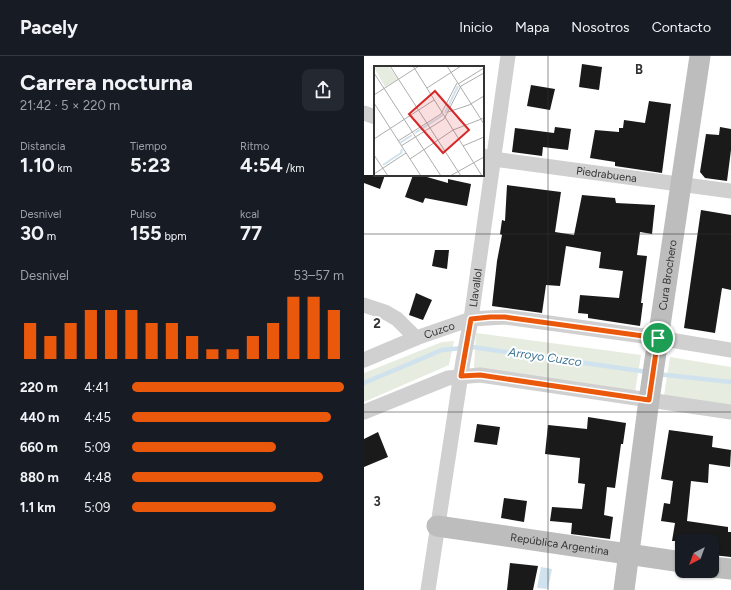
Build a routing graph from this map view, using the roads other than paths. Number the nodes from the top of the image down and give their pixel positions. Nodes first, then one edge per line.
1 (508, 56) edge
2 (700, 56) edge
3 (364, 113) edge
4 (374, 117) edge
5 (488, 157) edge
6 (682, 184) junction
7 (731, 191) edge
8 (364, 305) edge
9 (470, 326) junction
10 (416, 338) junction
11 (657, 347) junction
12 (731, 350) edge
13 (364, 360) edge
14 (461, 376) junction
15 (651, 391) junction
16 (364, 412) edge
17 (731, 412) edge
18 (438, 526) junction
19 (629, 555) junction
20 (675, 561) edge
21 (719, 568) edge
22 (731, 569) edge
23 (428, 590) edge
24 (624, 590) edge

1 - 5 street, Llavallol
2 - 6 street, Cura Brochero
3 - 4 street
5 - 6 street, Piedrabuena
5 - 9 street, Llavallol
6 - 7 street, Piedrabuena
6 - 11 street, Cura Brochero
8 - 10 street
9 - 10 street, Cuzco
9 - 11 street, Cuzco
9 - 14 street, Llavallol
10 - 13 street, Cuzco
11 - 12 street, Cuzco
11 - 15 street, Cura Brochero
14 - 15 street
14 - 16 street
14 - 18 street, Llavallol
15 - 17 street
15 - 19 street, Cura Brochero
18 - 19 street, República Argentina
18 - 23 street, Llavallol
19 - 20 street, República Argentina
19 - 24 street, Cura Brochero
21 - 22 street

